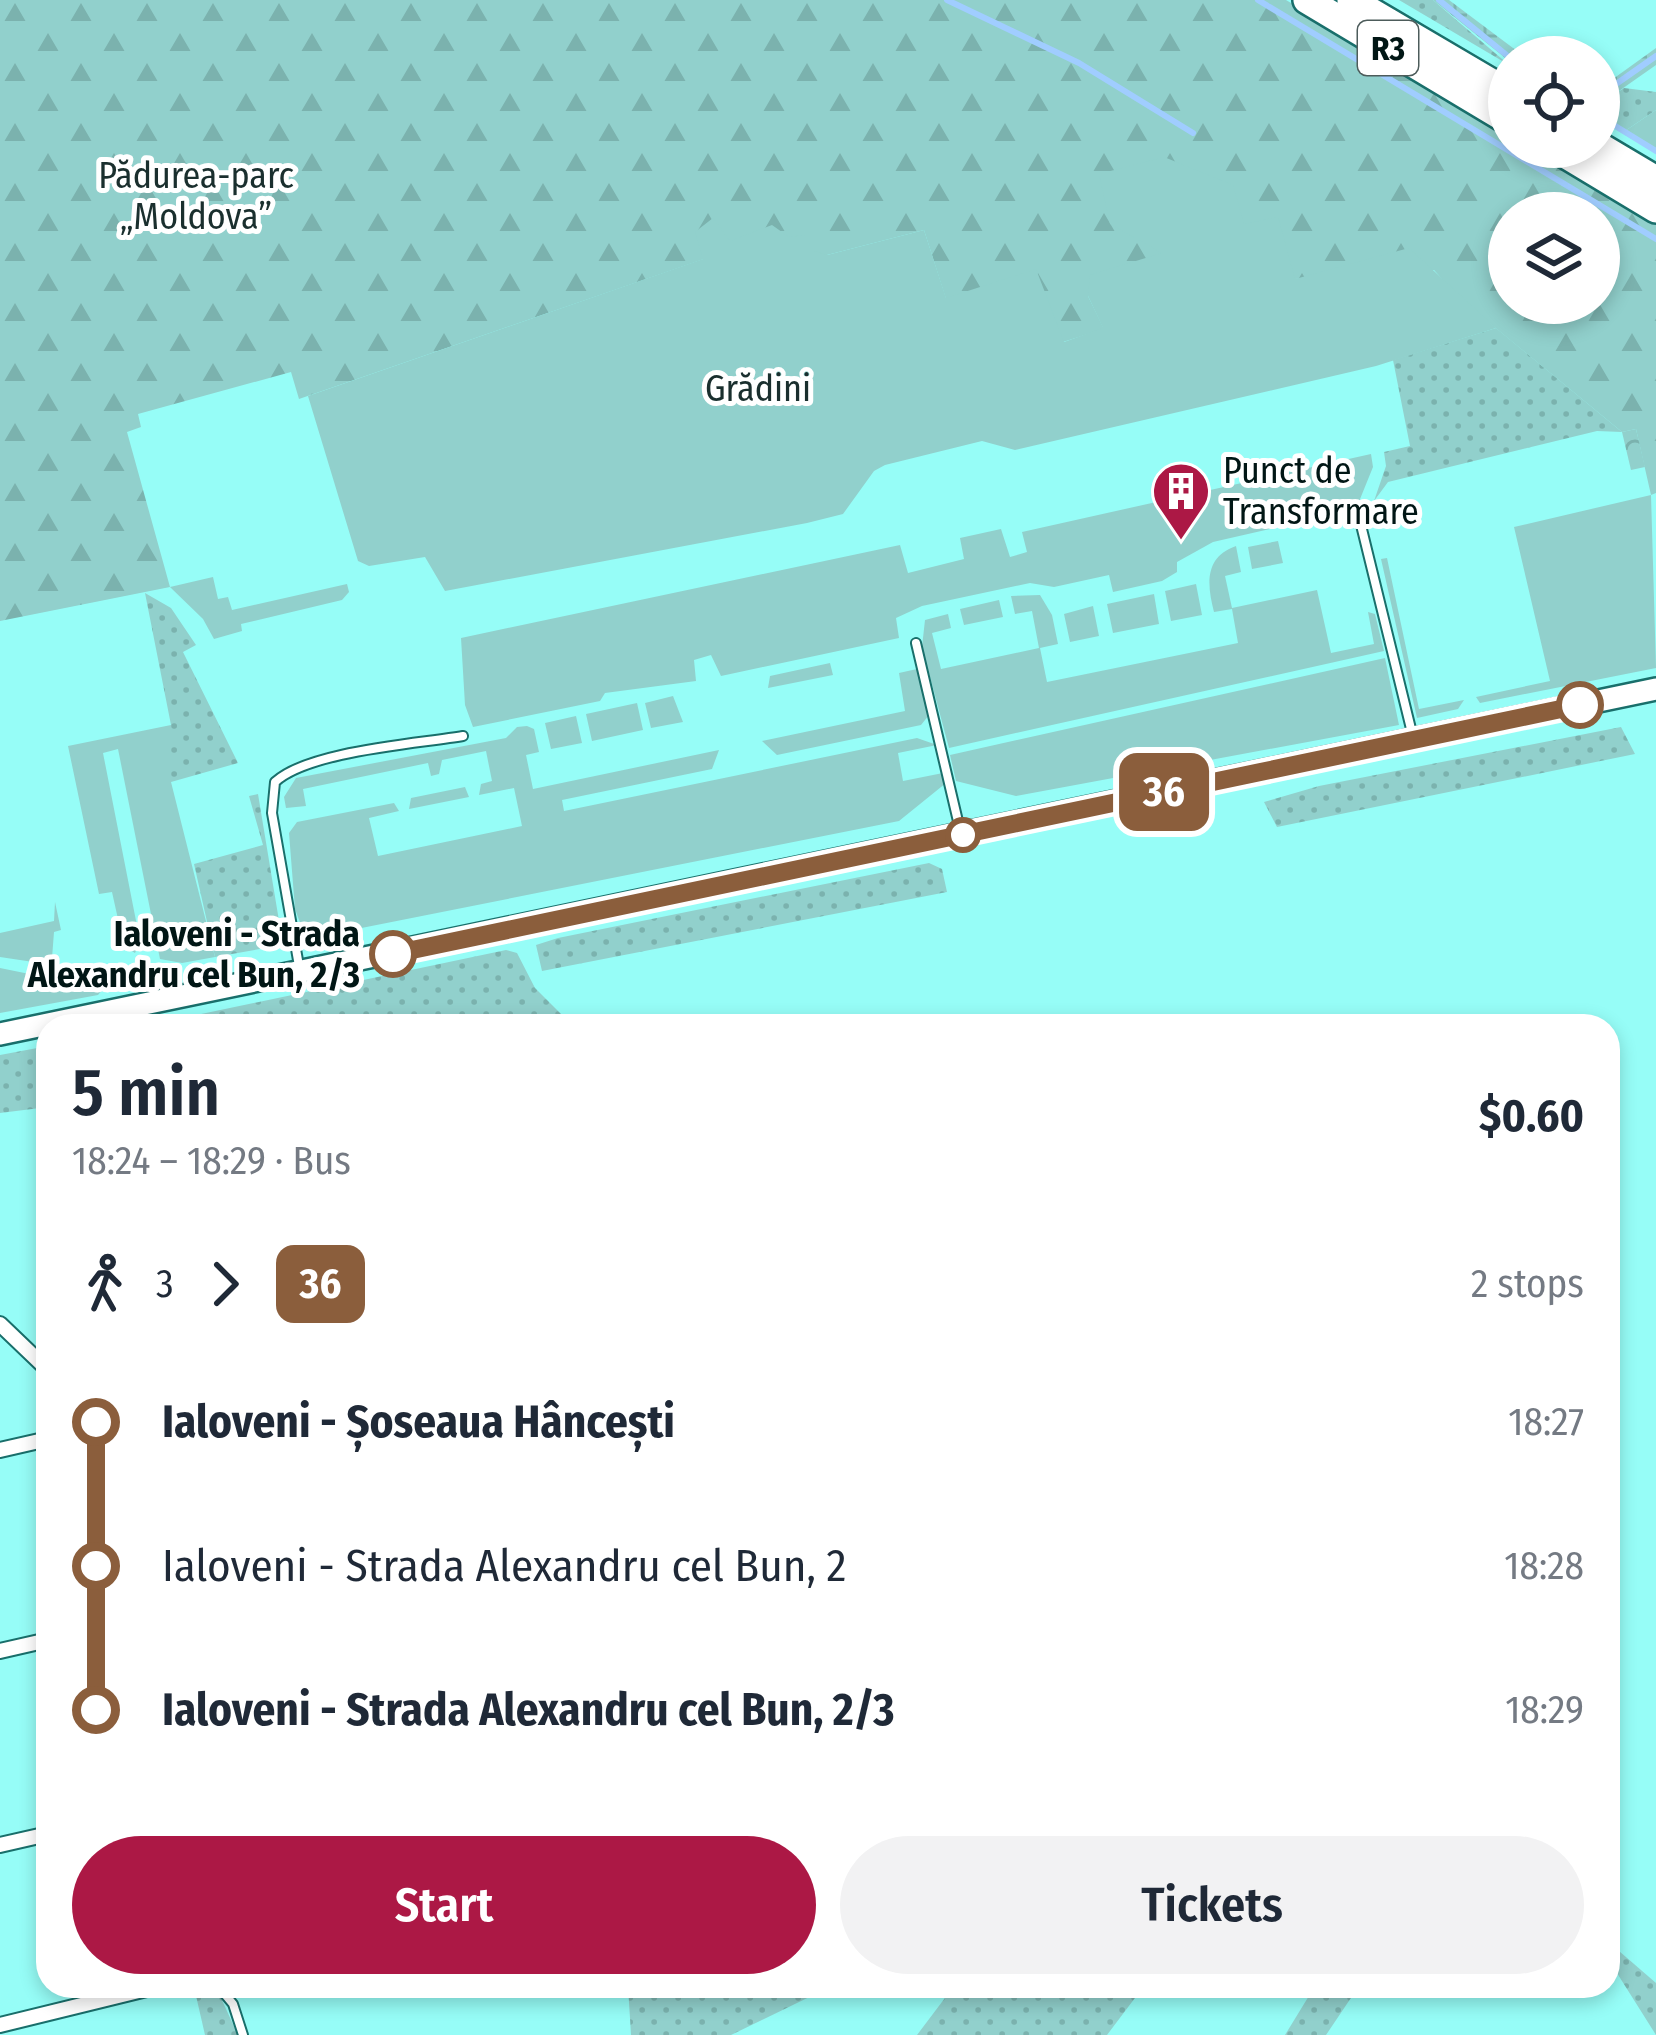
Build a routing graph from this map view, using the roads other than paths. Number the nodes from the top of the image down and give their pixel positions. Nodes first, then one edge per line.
1 (1306, 0) edge
2 (1351, 0) edge
3 (1488, 81) edge
4 (1488, 108) edge
5 (1620, 159) edge
6 (1587, 168) edge
7 (1656, 180) edge
8 (1656, 210) edge
9 (1360, 520) dead end
10 (916, 643) dead end
11 (1656, 689) edge
12 (463, 736) dead end
13 (1413, 738) junction
14 (962, 836) junction
15 (300, 973) junction
16 (98, 1014) edge
17 (36, 1027) edge
18 (0, 1034) edge
19 (0, 1324) edge
20 (36, 1358) edge
21 (36, 1442) edge
22 (0, 1450) edge
23 (36, 1643) edge
24 (0, 1651) edge
25 (36, 1837) edge
26 (0, 1845) edge
27 (110, 1998) edge
28 (227, 1998) edge
29 (0, 2025) edge
30 (243, 2035) edge

1 - 4 highway, R3
2 - 3 highway, R3
5 - 7 highway
6 - 8 highway
9 - 13 lane
10 - 14 lane
11 - 13 main road
12 - 15 lane
13 - 14 main road
14 - 15 main road
15 - 16 main road
17 - 18 main road
19 - 20 street
21 - 22 street
23 - 24 street
25 - 26 street
27 - 29 street
28 - 30 lane

